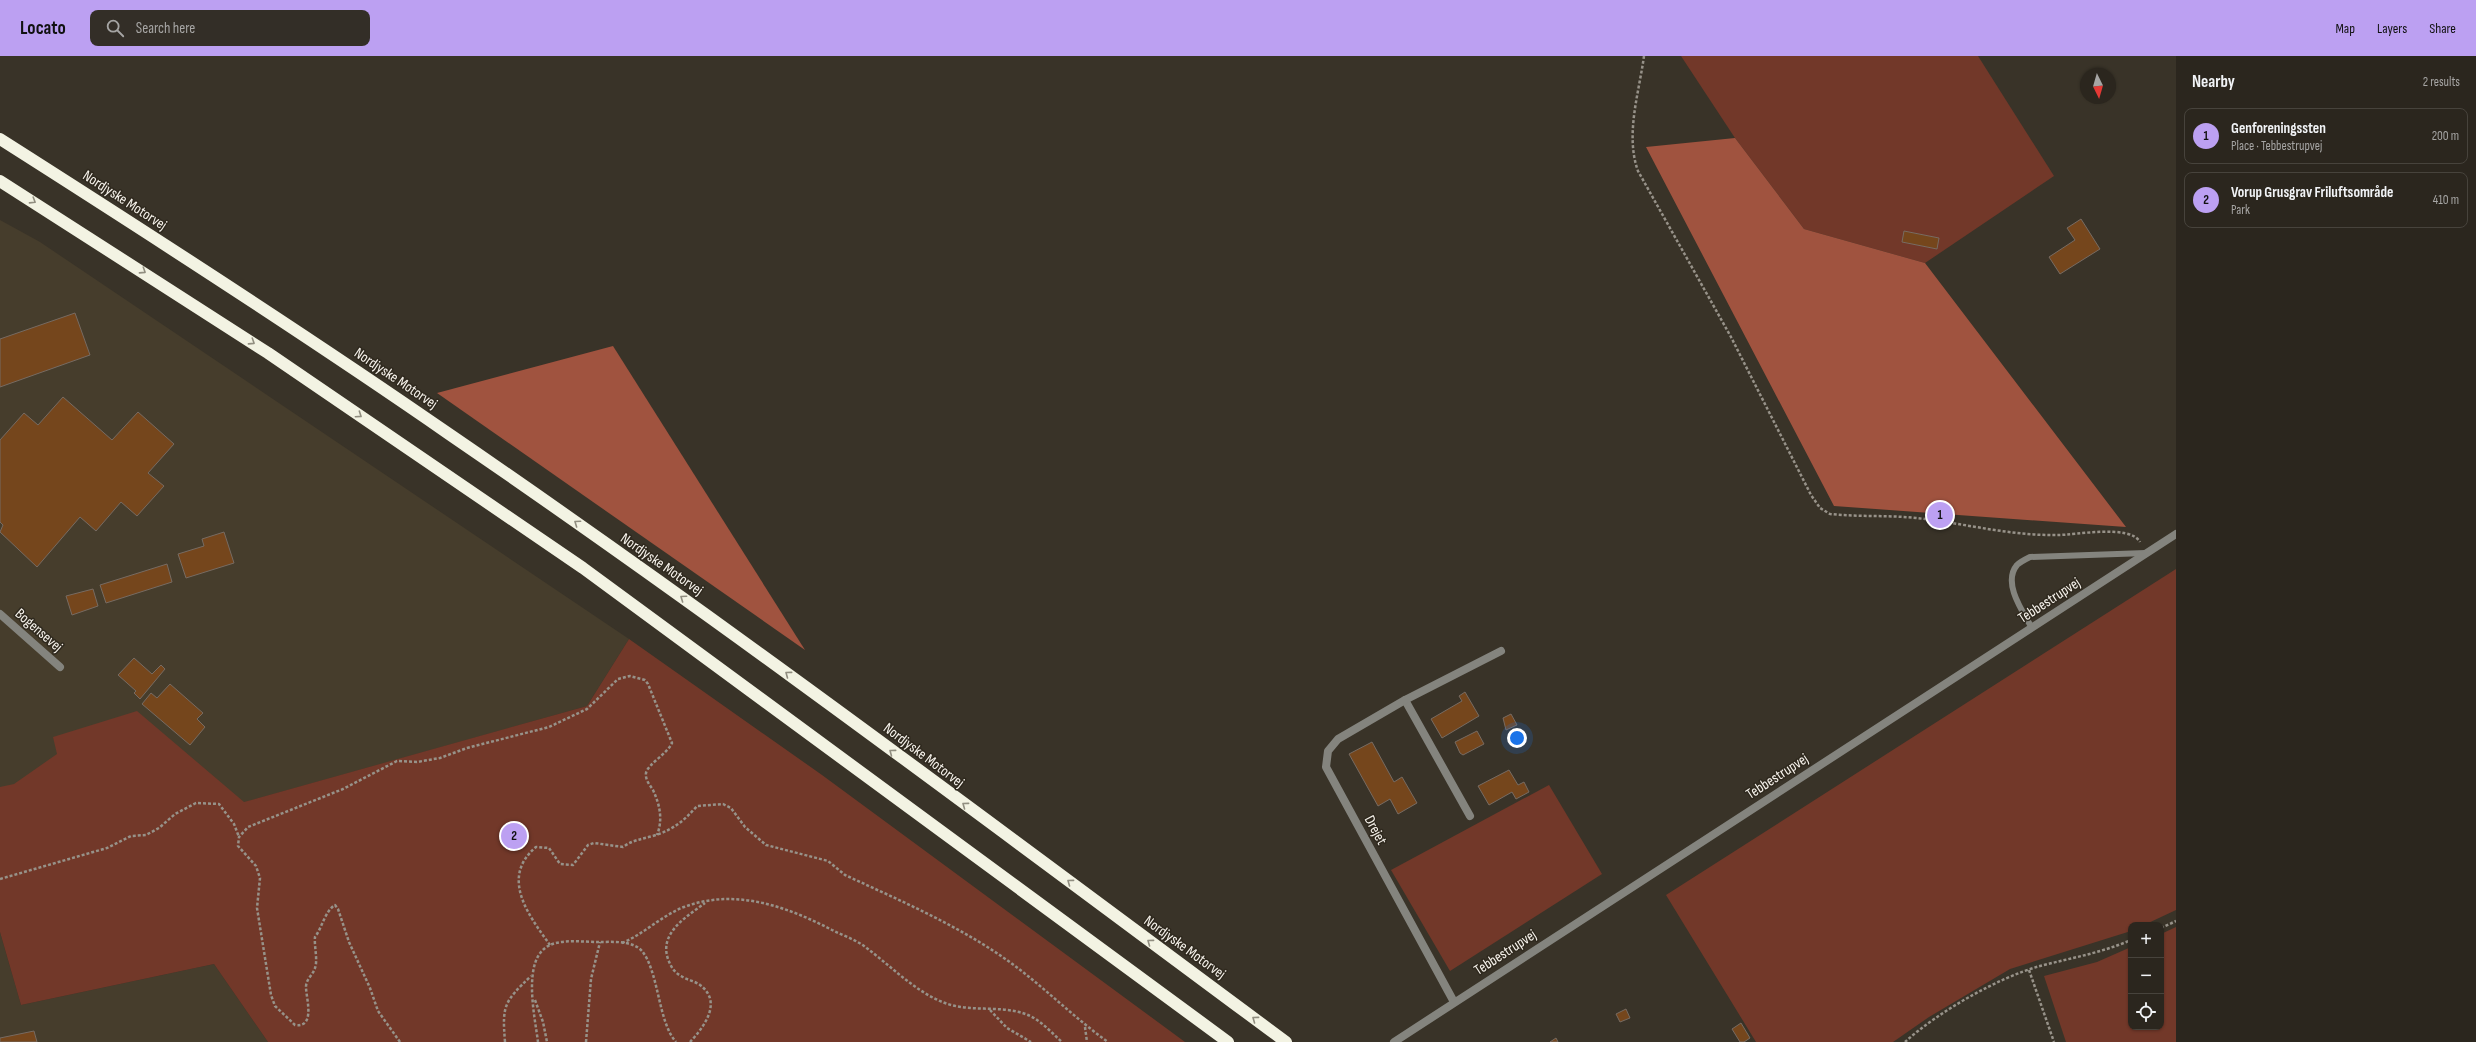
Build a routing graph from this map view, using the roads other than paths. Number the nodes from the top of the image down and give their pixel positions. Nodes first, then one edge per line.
1 (0, 139) edge
2 (0, 181) edge
3 (2176, 534) edge
4 (2146, 553) junction
5 (0, 614) edge
6 (2032, 628) junction
7 (1501, 651) dead end
8 (60, 667) dead end
9 (1405, 700) junction
10 (1470, 816) dead end
11 (1454, 1002) junction
12 (1400, 1040) edge
13 (1228, 1042) edge
14 (1286, 1042) edge

14 -> 1 highway, Nordjyske Motorvej
2 -> 13 highway
3 - 4 street, Tebbestrupvej
4 - 6 street, Tebbestrupvej
4 - 6 lane
5 - 8 street, Bogensevej
6 - 11 street, Tebbestrupvej
7 - 9 street, Drejet
9 - 10 street
9 - 11 street, Drejet
11 - 12 street, Tebbestrupvej

